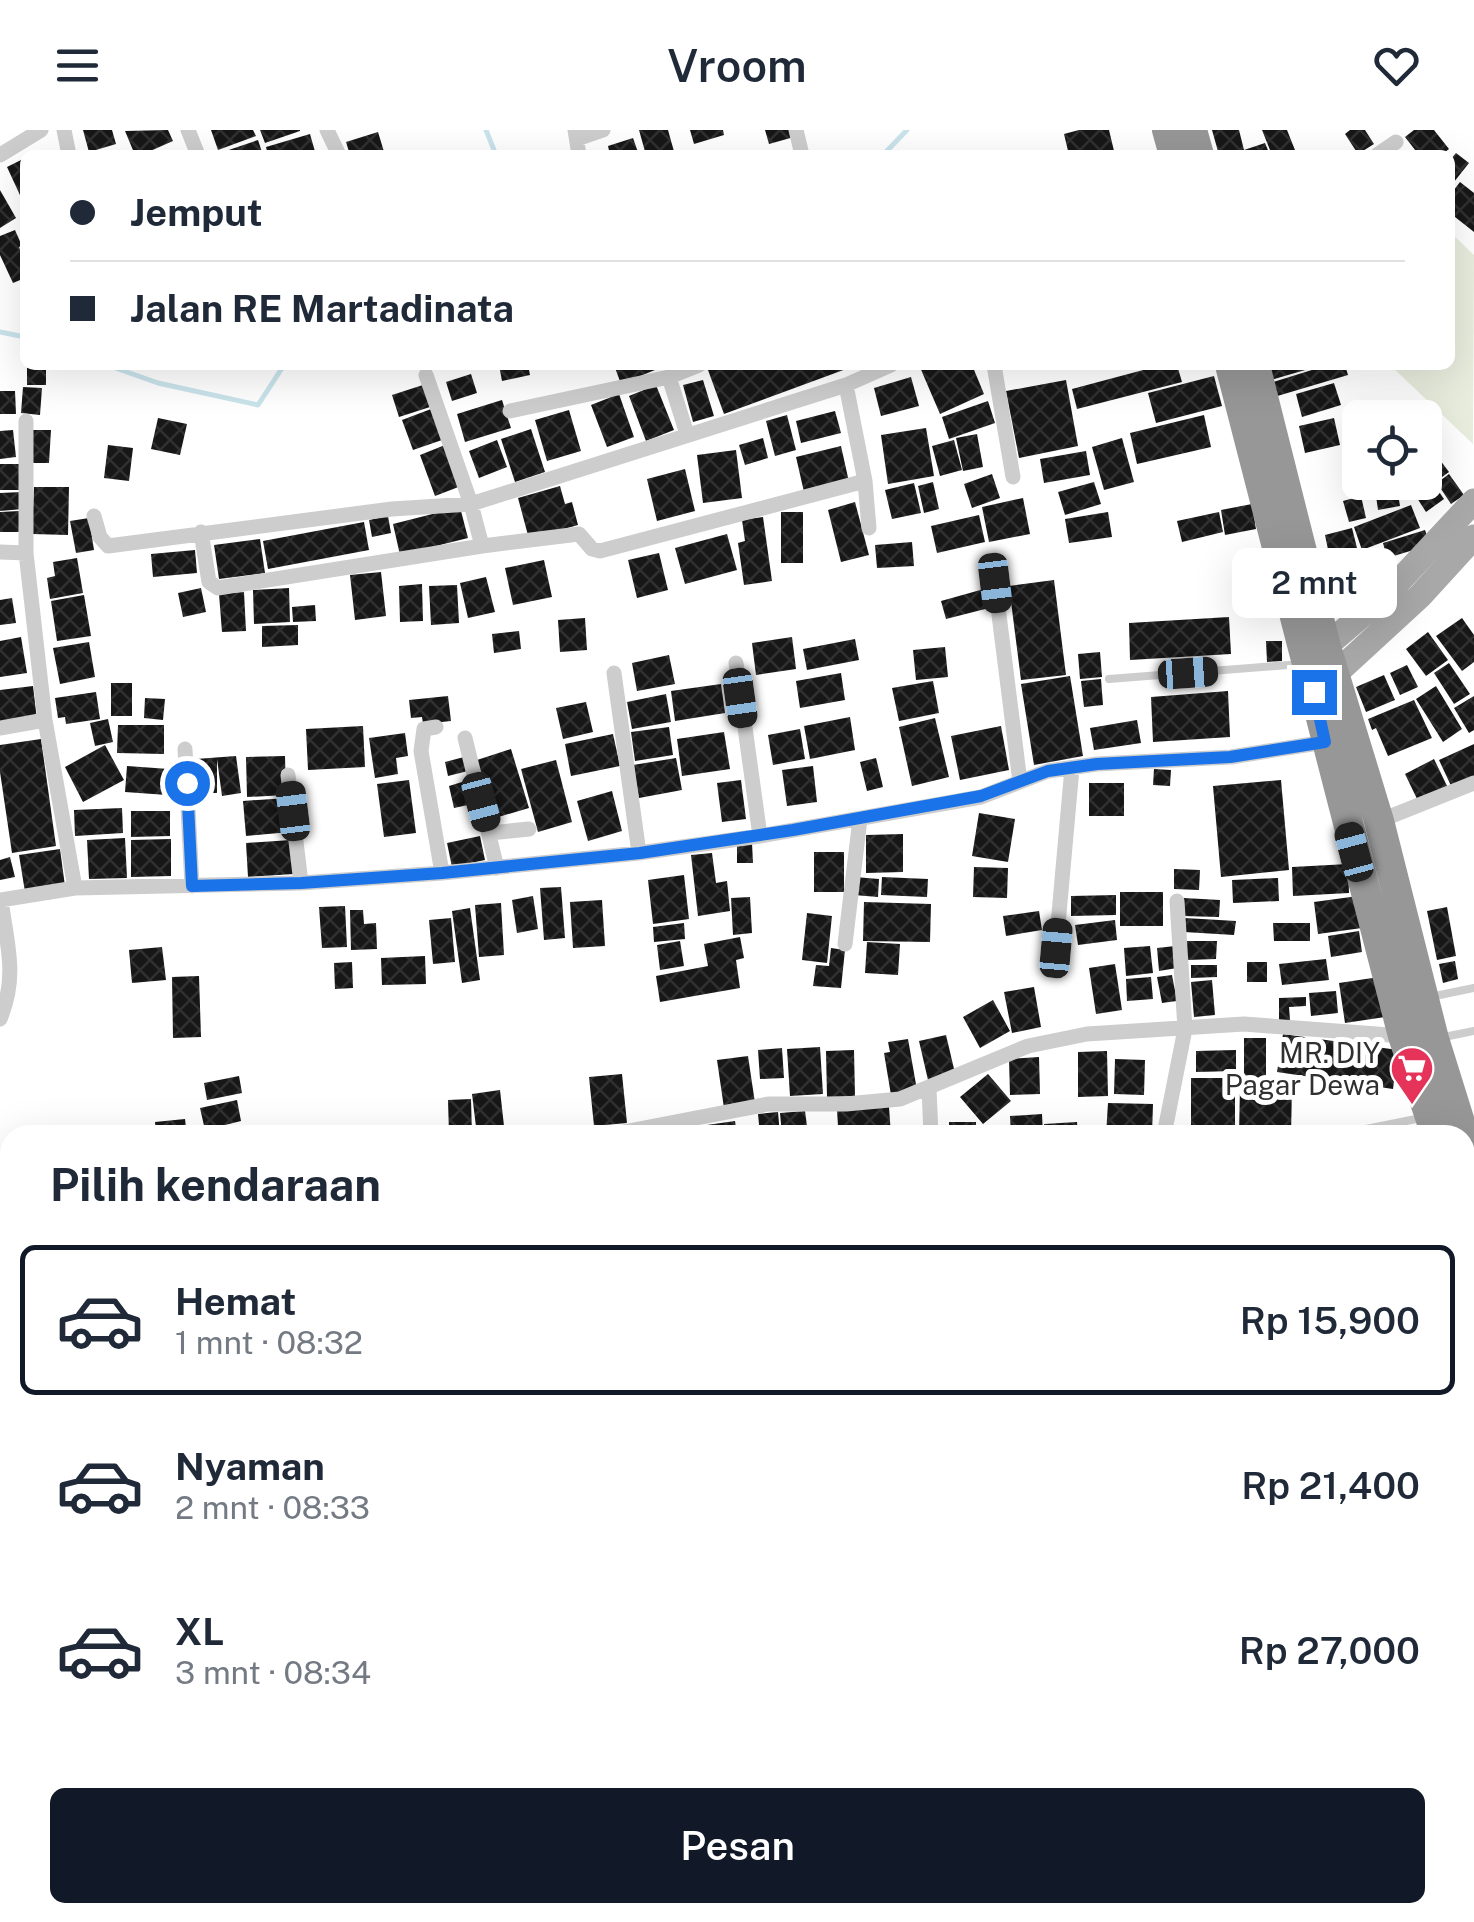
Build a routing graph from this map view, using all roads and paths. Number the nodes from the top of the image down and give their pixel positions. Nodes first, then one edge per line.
1 (42, 130) edge
2 (603, 130) edge
3 (577, 141) edge
4 (1396, 142) dead end
5 (1384, 150) edge
6 (0, 155) edge
7 (685, 370) edge
8 (880, 370) edge
9 (995, 370) edge
10 (1231, 370) edge
11 (1256, 370) edge
12 (426, 375) dead end
13 (669, 376) junction
14 (846, 386) junction
15 (510, 411) dead end
16 (26, 422) dead end
17 (687, 434) junction
18 (1013, 477) dead end
19 (865, 482) junction
20 (1474, 501) edge
21 (471, 504) junction
22 (94, 516) dead end
23 (869, 528) dead end
24 (201, 532) junction
25 (482, 546) junction
26 (1471, 547) edge
27 (0, 552) edge
28 (26, 554) junction
29 (995, 583) dead end
30 (736, 663) dead end
31 (1320, 669) junction
32 (614, 673) dead end
33 (1109, 679) dead end
34 (45, 720) junction
35 (436, 727) dead end
36 (0, 728) edge
37 (465, 738) dead end
38 (1325, 742) junction
39 (185, 749) dead end
40 (1072, 768) junction
41 (288, 775) dead end
42 (1020, 782) junction
43 (1474, 782) edge
44 (860, 819) junction
45 (1379, 821) junction
46 (529, 828) dead end
47 (490, 833) junction
48 (760, 836) junction
49 (640, 853) junction
50 (498, 868) junction
51 (442, 873) junction
52 (301, 883) junction
53 (192, 886) junction
54 (75, 888) junction
55 (0, 900) edge
56 (1177, 901) dead end
57 (845, 944) dead end
58 (1056, 948) dead end
59 (1474, 988) edge
60 (1425, 998) junction
61 (0, 1020) edge
62 (1185, 1029) junction
63 (1474, 1031) edge
64 (1404, 1036) junction
65 (1434, 1039) junction
66 (929, 1088) junction
67 (658, 1125) edge
68 (930, 1125) edge
69 (1166, 1125) edge
70 (1434, 1125) edge
71 (1460, 1125) edge

1 - 6 street
2 - 3 street
4 - 5 street
7 - 13 street
8 - 14 street
9 - 18 street
10 - 31 highway
11 - 31 highway
12 - 21 street
13 - 15 street
13 - 17 street
14 - 17 street
14 - 19 street
16 - 28 street
17 - 21 street
19 - 23 street
19 - 25 street
20 - 31 main road
21 - 24 street
21 - 25 street
22 - 24 street
24 - 25 street
26 - 31 main road
27 - 28 street
28 - 34 street
29 - 42 street
30 - 48 street
31 - 33 lane
31 - 38 highway
31 - 45 highway
32 - 49 street
34 - 36 street
34 - 54 street
35 - 51 street
37 - 47 street
38 - 40 street
38 - 64 highway
39 - 53 street
40 - 42 street
40 - 58 street
41 - 52 street
42 - 44 street
43 - 45 street
44 - 48 street
44 - 57 street
45 - 60 highway
46 - 47 street
47 - 50 street
48 - 49 street
49 - 50 street
50 - 51 street
51 - 52 street
52 - 53 street
53 - 54 street
54 - 55 street
55 - 61 street
56 - 62 street
59 - 60 lane
60 - 65 highway
62 - 64 street
62 - 66 street
62 - 69 street
63 - 65 lane
64 - 70 highway
65 - 71 highway
66 - 67 street
66 - 68 street

